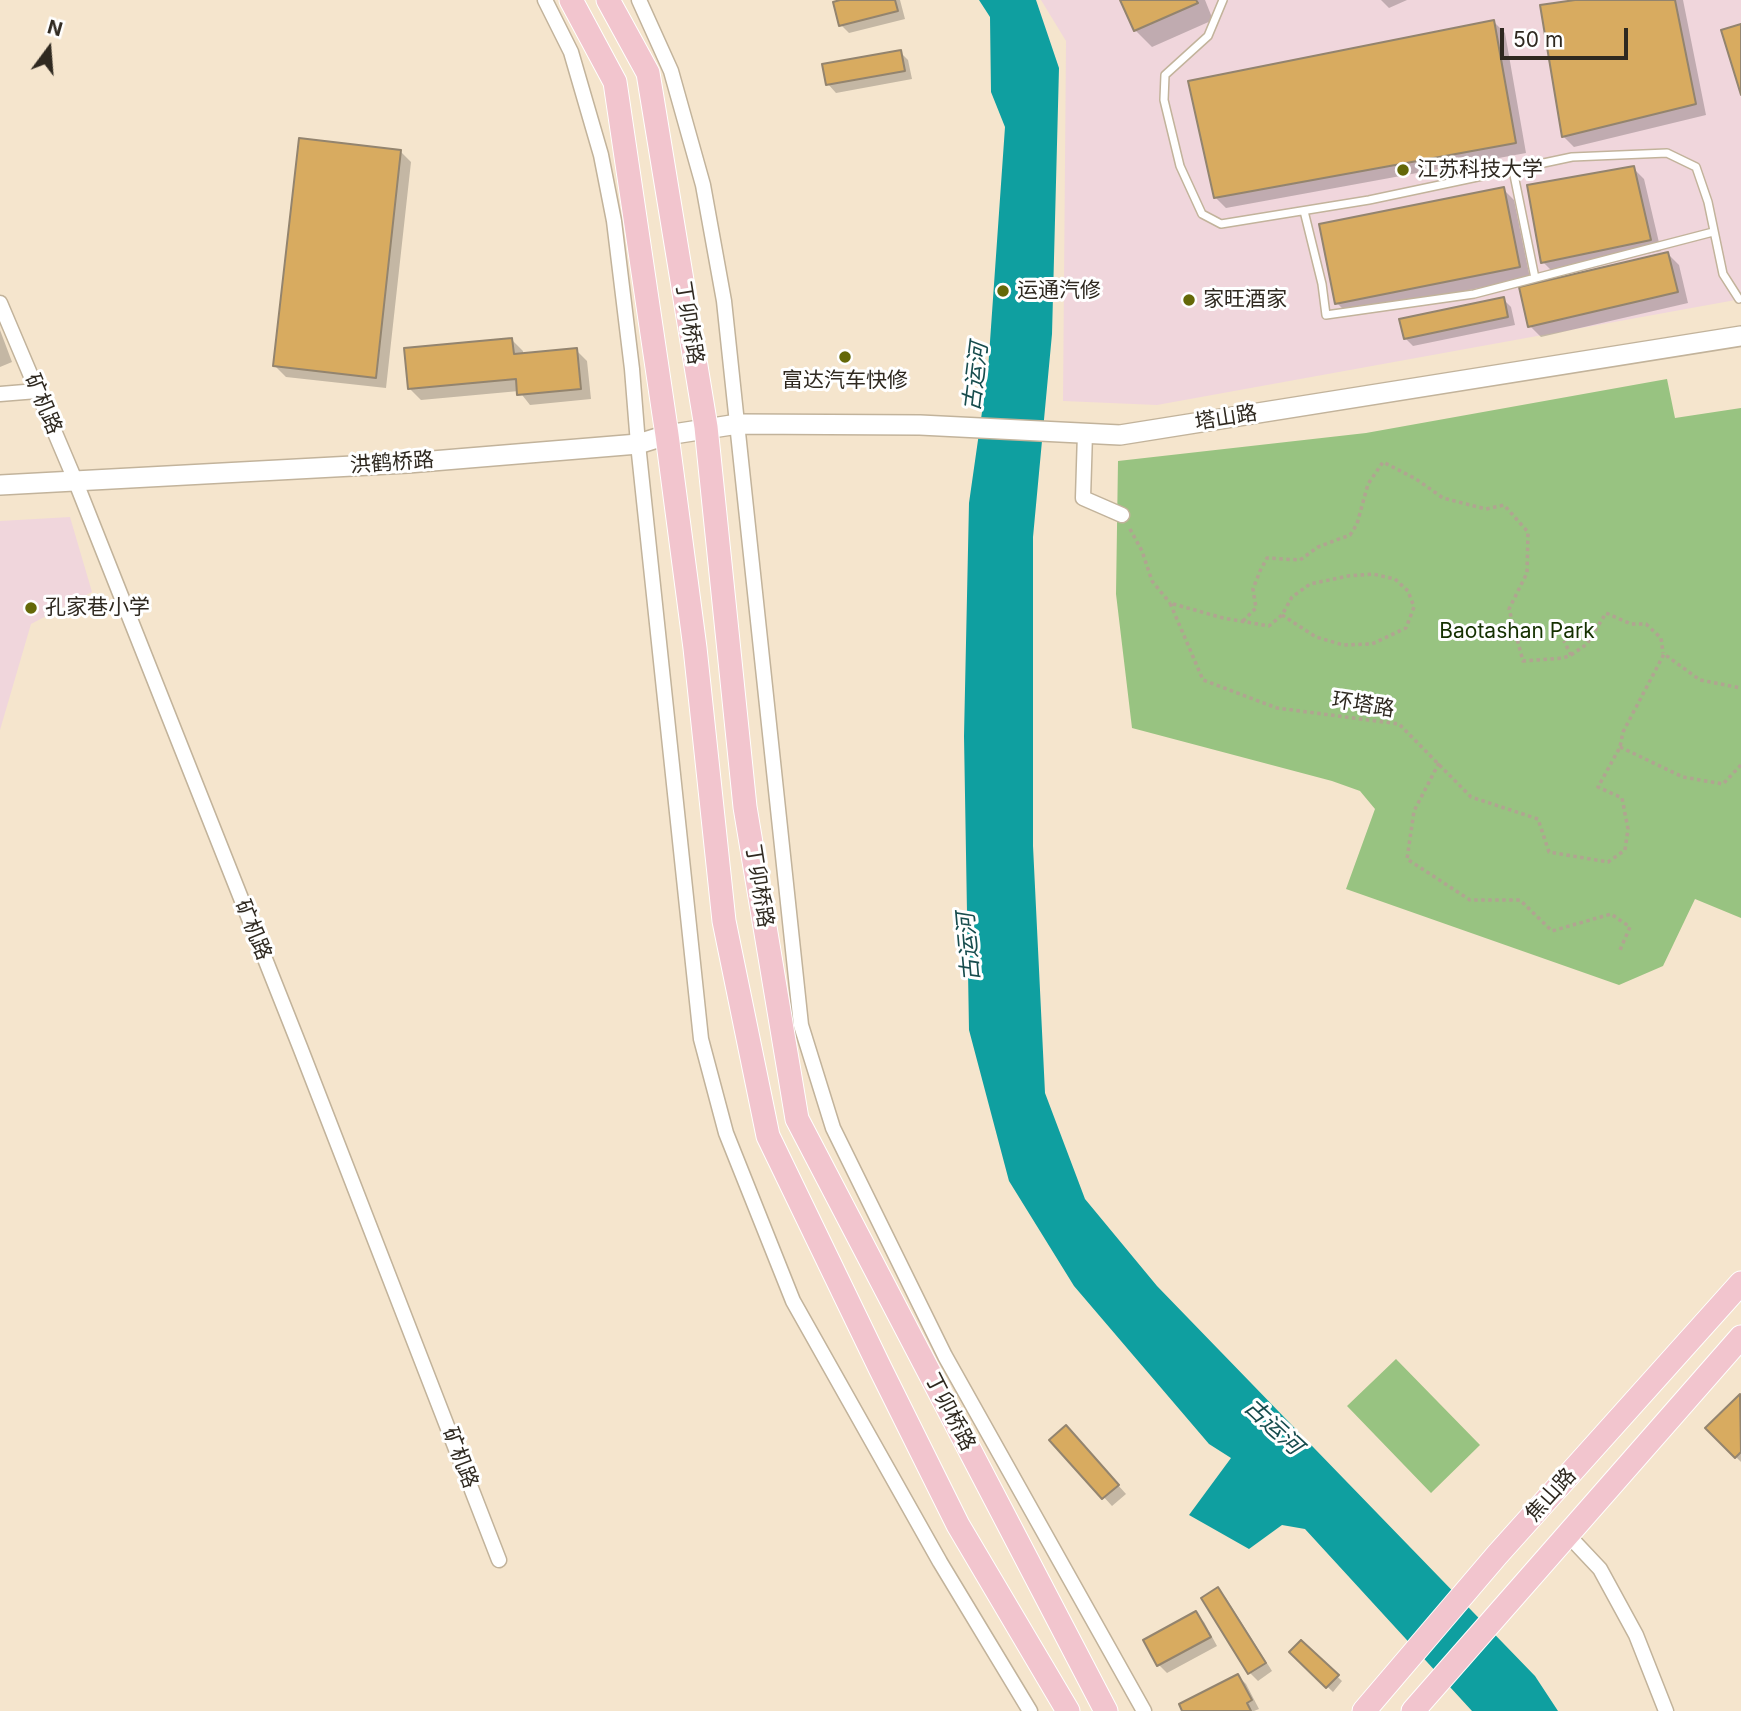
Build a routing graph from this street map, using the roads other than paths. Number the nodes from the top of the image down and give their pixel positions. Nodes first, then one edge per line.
1 (545, 0) edge
2 (571, 0) edge
3 (608, 0) edge
4 (639, 0) edge
5 (1223, 0) edge
6 (1513, 170) junction
7 (1304, 211) junction
8 (1713, 232) junction
9 (1535, 278) junction
10 (1739, 299) edge
11 (0, 303) edge
12 (1741, 336) edge
13 (37, 391) junction
14 (0, 394) edge
15 (738, 424) junction
16 (706, 427) junction
17 (1085, 433) junction
18 (667, 435) junction
19 (638, 444) junction
20 (75, 480) junction
21 (0, 485) edge
22 (1122, 515) road end
23 (1741, 1283) edge
24 (1741, 1337) edge
25 (1567, 1534) junction
26 (499, 1560) dead end
27 (1030, 1711) edge
28 (1068, 1711) edge
29 (1106, 1711) edge
30 (1144, 1711) edge
31 (1364, 1711) edge
32 (1413, 1711) edge
33 (1666, 1711) edge

1 - 19 street
2 - 18 main road, 丁卯桥路
3 - 16 main road, 丁卯桥路
4 - 15 street
5 - 7 lane
6 - 7 lane
6 - 8 lane
6 - 9 lane
7 - 9 lane
8 - 9 lane
8 - 10 lane
11 - 13 street, 矿机路
12 - 17 street, 塔山路
13 - 14 street
13 - 20 street, 矿机路
15 - 16 street, 塔山路
15 - 17 street, 塔山路
15 - 30 street
16 - 18 street, 洪鹤桥路
16 - 29 main road, 丁卯桥路
17 - 22 street
18 - 19 street, 洪鹤桥路
18 - 28 main road, 丁卯桥路
19 - 20 street, 洪鹤桥路
19 - 27 street
20 - 21 street, 洪鹤桥路
20 - 26 street, 矿机路
23 - 31 main road, 焦山路
24 - 25 main road, 焦山路
25 - 32 main road, 焦山路
25 - 33 street

